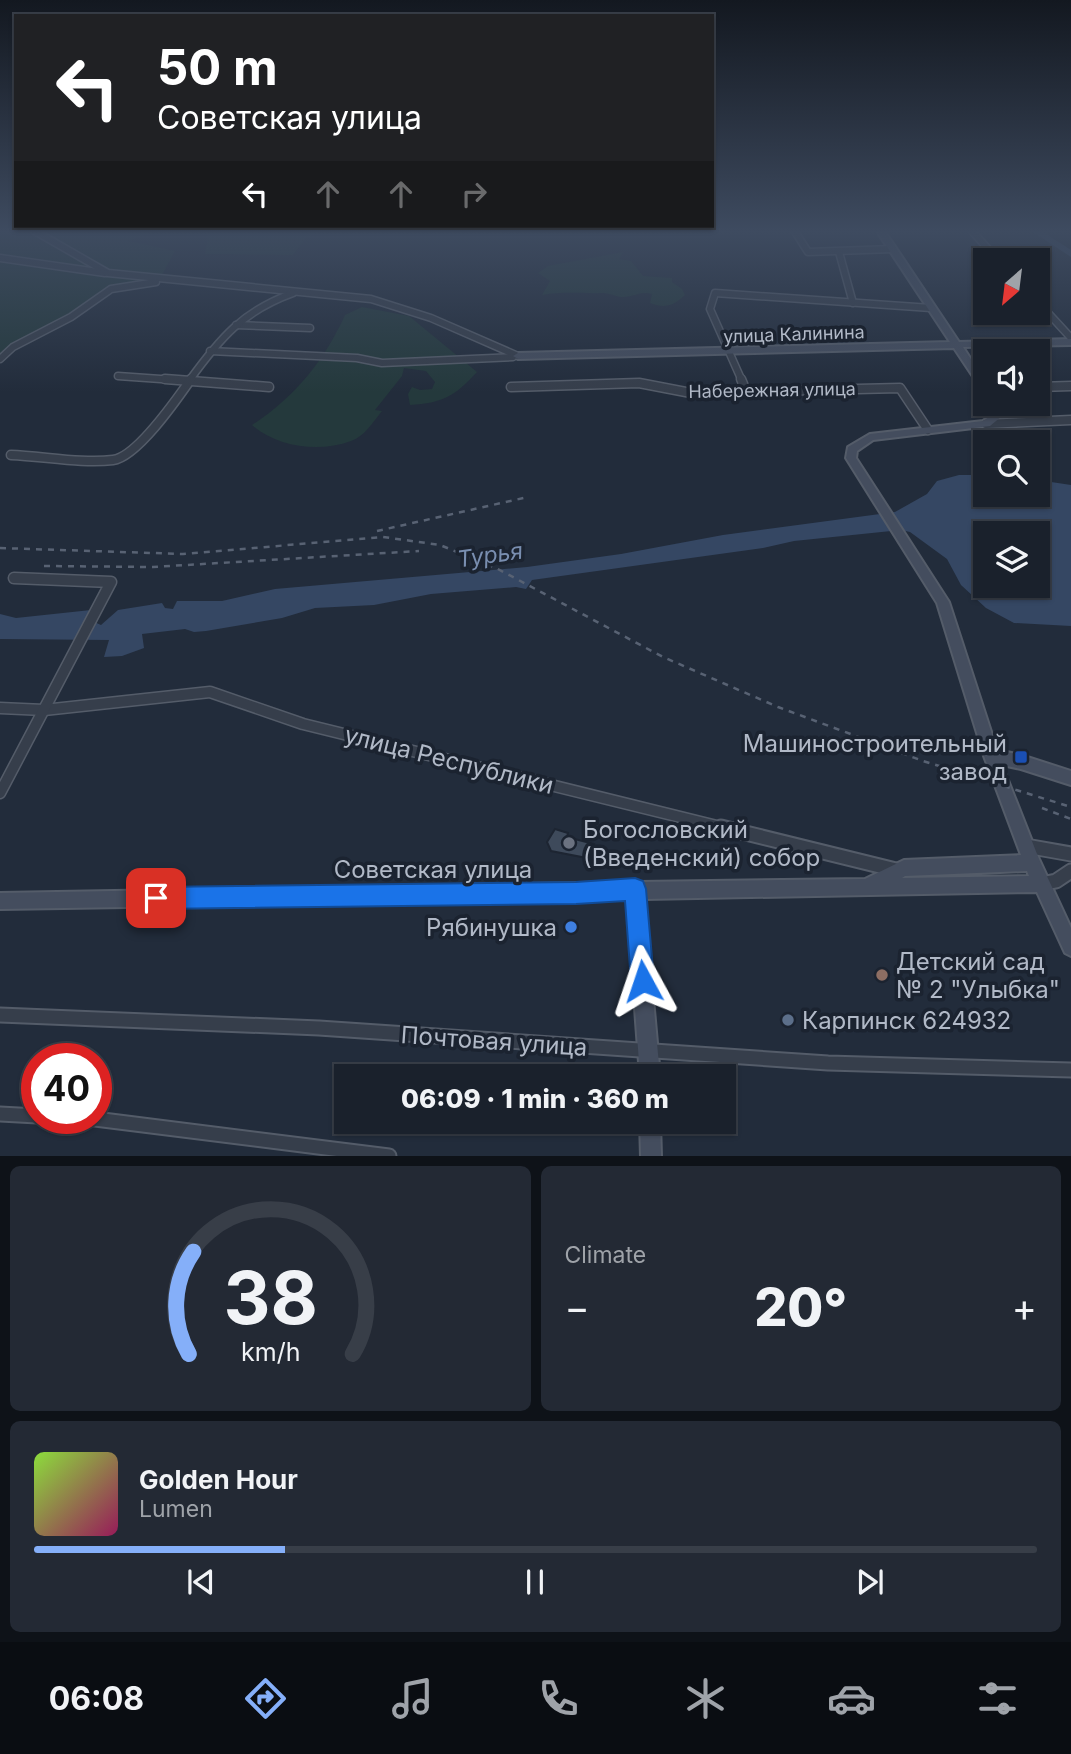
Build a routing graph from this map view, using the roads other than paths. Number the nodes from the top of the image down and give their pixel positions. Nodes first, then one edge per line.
1 (143, 284) edge
2 (212, 284) edge
3 (848, 284) edge
4 (916, 284) edge
5 (302, 292) junction
6 (853, 303) junction
7 (931, 308) junction
8 (1050, 316) edge
9 (236, 325) junction
10 (310, 328) dead end
11 (1071, 340) edge
12 (956, 345) junction
13 (210, 351) junction
14 (730, 352) junction
15 (518, 356) junction
16 (0, 359) edge
17 (973, 370) edge
18 (118, 376) dead end
19 (188, 381) junction
20 (1071, 386) edge
21 (269, 387) dead end
22 (511, 387) dead end
23 (1050, 387) edge
24 (746, 391) junction
25 (997, 416) edge
26 (1071, 420) edge
27 (986, 424) junction
28 (928, 430) junction
29 (11, 455) dead end
30 (14, 578) dead end
31 (0, 708) edge
32 (44, 710) junction
33 (991, 756) junction
34 (1071, 778) edge
35 (0, 793) edge
36 (1026, 846) junction
37 (1071, 854) edge
38 (1032, 863) junction
39 (896, 870) junction
40 (1071, 871) edge
41 (1041, 884) junction
42 (866, 888) junction
43 (635, 889) junction
44 (0, 901) edge
45 (1071, 947) edge
46 (0, 1015) edge
47 (650, 1053) junction
48 (650, 1064) edge
49 (1071, 1070) edge
50 (0, 1114) edge
51 (21, 1115) edge
52 (112, 1121) edge
53 (650, 1134) edge
54 (389, 1156) edge
55 (651, 1156) edge

1 - 16 street
2 - 5 street
3 - 6 street
4 - 7 street
5 - 9 street
5 - 15 street
6 - 7 street
6 - 14 street
7 - 12 street
8 - 11 street
9 - 10 street
9 - 13 street
11 - 12 street, улица Калинина
12 - 14 street, улица Калинина
12 - 17 street
13 - 15 street
13 - 19 street
14 - 15 street, улица Калинина
14 - 24 street
18 - 19 street
19 - 21 street
19 - 29 street
20 - 23 street
22 - 24 street, Набережная улица
24 - 28 street, Набережная улица
25 - 27 street
26 - 27 street
27 - 28 street
28 - 33 street
30 - 32 street
31 - 32 street, улица Республики
32 - 35 street
32 - 39 street, улица Республики
33 - 34 street
33 - 36 street
36 - 37 street
36 - 38 street
38 - 39 street
38 - 41 street
39 - 42 street
40 - 41 street
41 - 42 street, Советская улица
41 - 45 street
42 - 43 street, Советская улица
43 - 44 street, Советская улица
43 - 47 street
46 - 47 street, Почтовая улица
47 - 48 street
47 - 49 street, Почтовая улица
50 - 51 street
52 - 54 street
53 - 55 street

